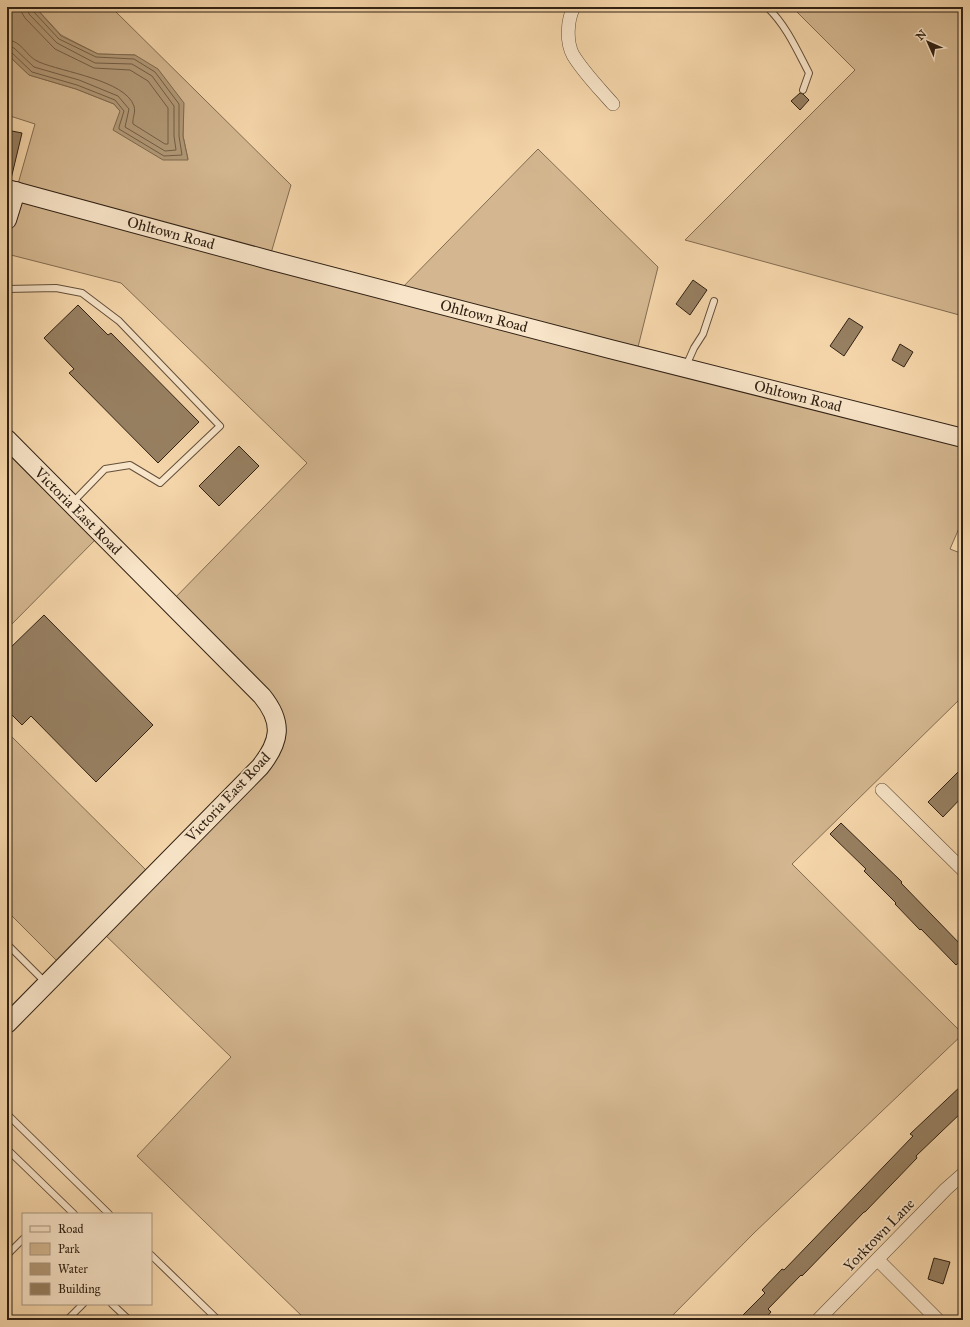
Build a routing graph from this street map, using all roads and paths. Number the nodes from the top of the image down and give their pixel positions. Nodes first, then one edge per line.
1 (574, 7) edge
2 (767, 7) edge
3 (803, 90) dead end
4 (613, 104) dead end
5 (11, 190) edge
6 (7, 220) edge
7 (7, 289) edge
8 (714, 300) dead end
9 (685, 367) junction
10 (963, 438) edge
11 (7, 439) edge
12 (71, 504) junction
13 (882, 790) dead end
14 (962, 866) edge
15 (7, 944) edge
16 (46, 984) junction
17 (7, 1024) edge
18 (7, 1114) edge
19 (7, 1149) edge
20 (963, 1174) edge
21 (73, 1213) edge
22 (108, 1213) edge
23 (22, 1240) edge
24 (7, 1255) edge
25 (152, 1256) edge
26 (878, 1260) junction
27 (82, 1305) edge
28 (113, 1305) edge
29 (121, 1305) edge
30 (122, 1314) junction
31 (67, 1320) edge
32 (128, 1320) edge
33 (218, 1320) edge
34 (818, 1320) edge
35 (938, 1320) edge

1 - 4 street
2 - 3 lane
5 - 6 street
5 - 9 street, Ohltown Road
7 - 12 lane
8 - 9 lane
9 - 10 street, Ohltown Road
11 - 12 street, Victoria East Road
12 - 16 street, Victoria East Road
13 - 14 street
15 - 16 lane
16 - 17 street, Victoria East Road
18 - 22 lane
19 - 21 lane
20 - 26 street, Yorktown Lane
23 - 24 lane
25 - 33 lane
26 - 34 street, Yorktown Lane
26 - 35 street
27 - 31 lane
28 - 30 lane
29 - 30 lane
30 - 32 lane

